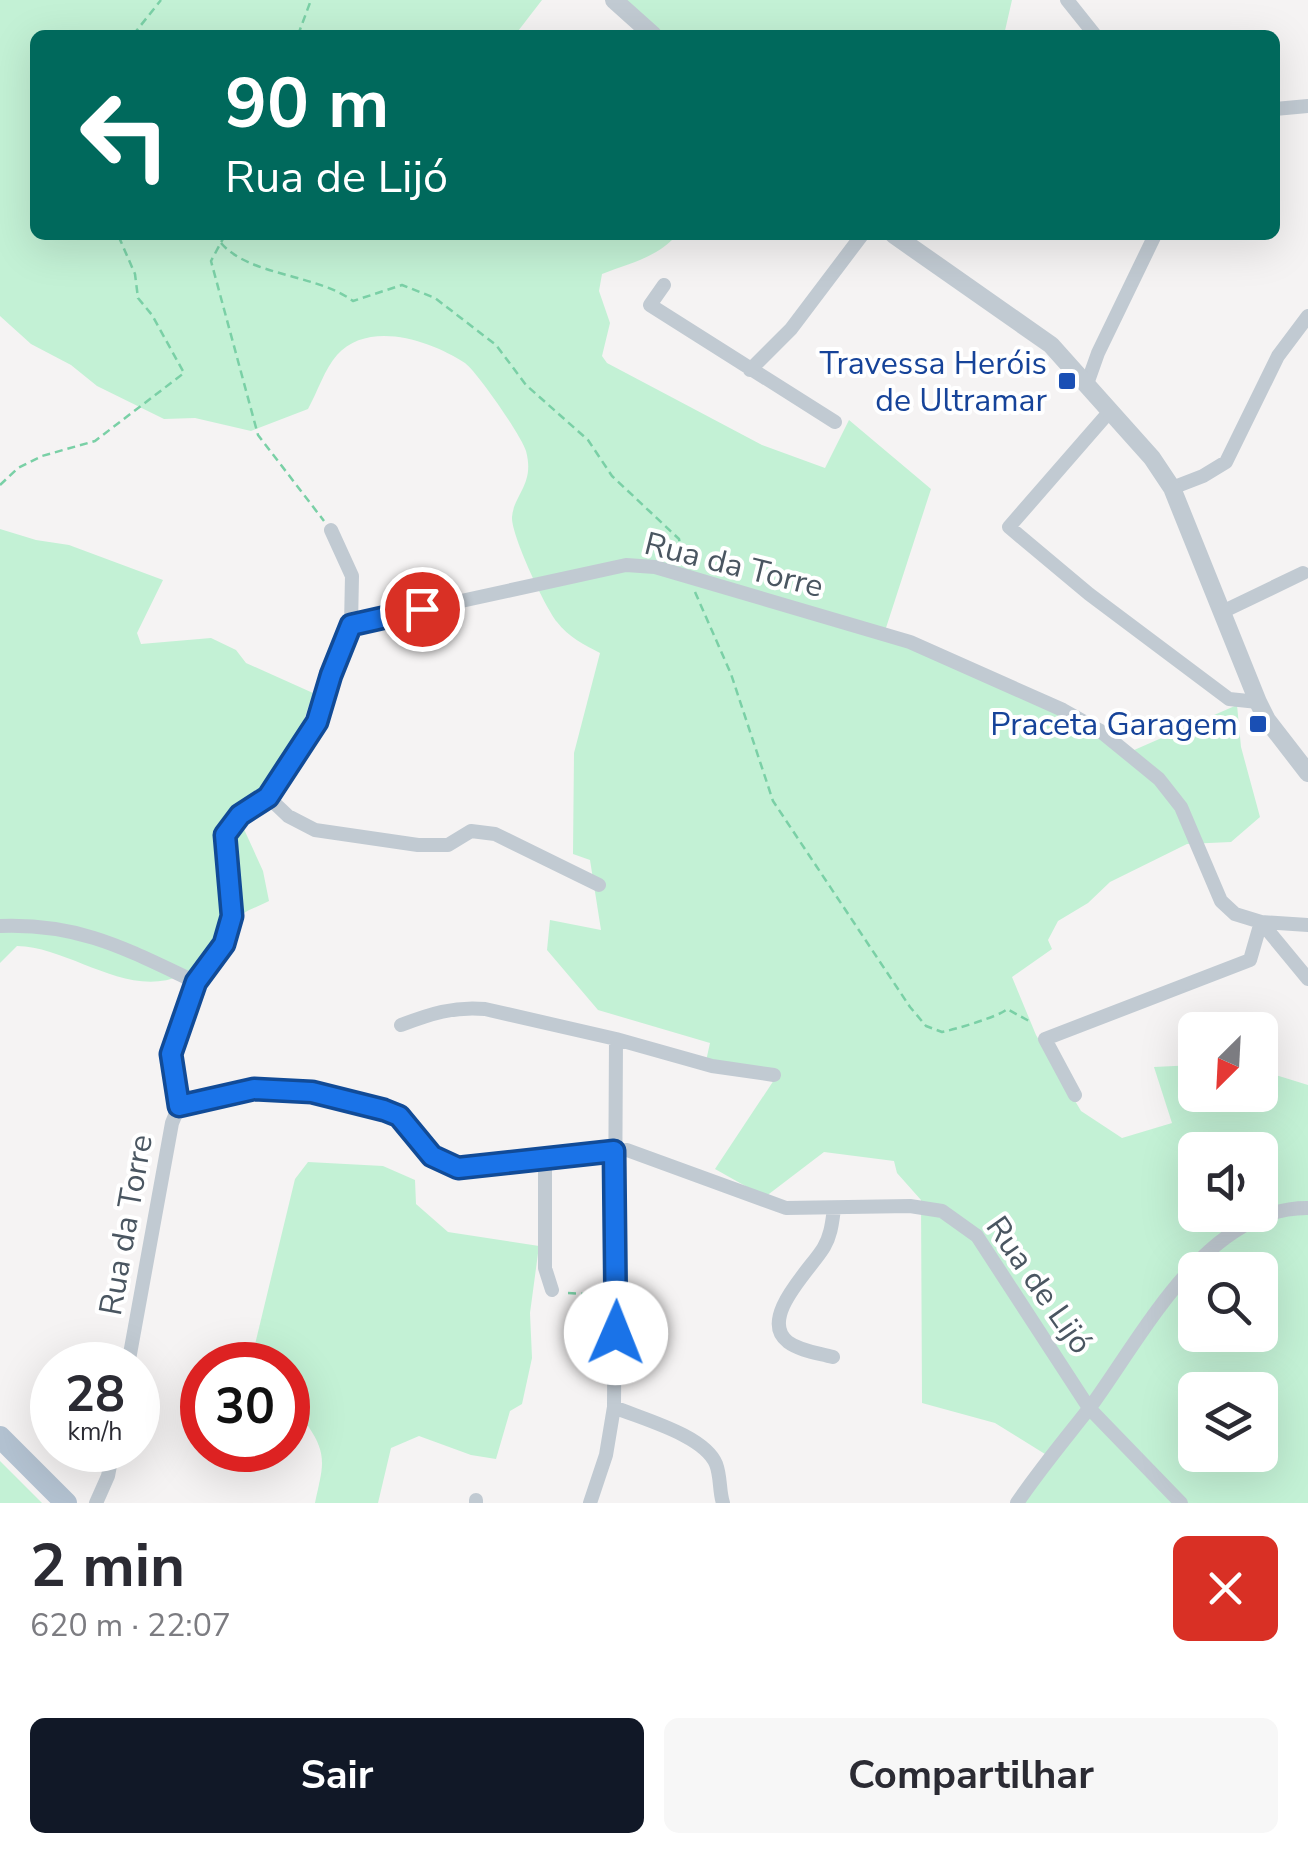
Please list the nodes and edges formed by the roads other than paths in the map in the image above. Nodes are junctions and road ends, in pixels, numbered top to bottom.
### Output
1 (614, 0) edge
2 (1066, 0) edge
3 (647, 30) edge
4 (1091, 30) edge
5 (1308, 106) edge
6 (1280, 109) edge
7 (858, 240) edge
8 (901, 240) edge
9 (1153, 240) edge
10 (664, 285) dead end
11 (1308, 316) edge
12 (750, 370) junction
13 (1087, 384) junction
14 (1110, 411) junction
15 (835, 422) dead end
16 (1172, 488) junction
17 (331, 530) road end
18 (1304, 573) dead end
19 (1222, 612) junction
20 (351, 625) junction
21 (1258, 702) junction
22 (1308, 772) edge
23 (268, 797) junction
24 (599, 885) dead end
25 (1261, 922) junction
26 (1308, 925) edge
27 (0, 926) edge
28 (1308, 978) edge
29 (196, 982) junction
30 (401, 1025) dead end
31 (616, 1038) junction
32 (774, 1075) dead end
33 (1075, 1095) dead end
34 (179, 1106) junction
35 (614, 1151) junction
36 (544, 1159) junction
37 (1308, 1208) edge
38 (834, 1209) junction
39 (552, 1290) road end
40 (132, 1342) edge
41 (833, 1356) dead end
42 (614, 1407) junction
43 (1089, 1408) junction
44 (0, 1437) edge
45 (109, 1472) edge
46 (722, 1502) edge
47 (66, 1503) edge
48 (96, 1503) edge
49 (590, 1503) edge
50 (1017, 1503) edge
51 (1181, 1503) edge

1 - 3 street
2 - 4 street
5 - 6 street
7 - 12 street
8 - 13 street
9 - 13 street
10 - 12 street
11 - 16 street
12 - 15 street
13 - 14 street
14 - 16 street
14 - 21 street
16 - 19 street
17 - 20 street
18 - 19 street
19 - 21 street
20 - 23 street, Rua da Torre
20 - 25 street, Rua da Torre
21 - 22 street
23 - 24 street
23 - 29 street, Rua da Torre
25 - 26 street, Rua da Torre
25 - 28 street
25 - 33 street
27 - 29 street
29 - 34 street, Rua da Torre
30 - 31 street
31 - 32 street
31 - 35 street
34 - 36 street, Rua de Lijó
34 - 40 street, Rua da Torre
35 - 36 street, Rua de Lijó
35 - 38 street, Rua de Lijó
35 - 42 street
36 - 39 street
37 - 43 street
38 - 41 street
38 - 43 street, Rua de Lijó
42 - 46 street
42 - 49 street
43 - 50 street
43 - 51 street, Rua de Lijó
44 - 47 main road
45 - 48 street

